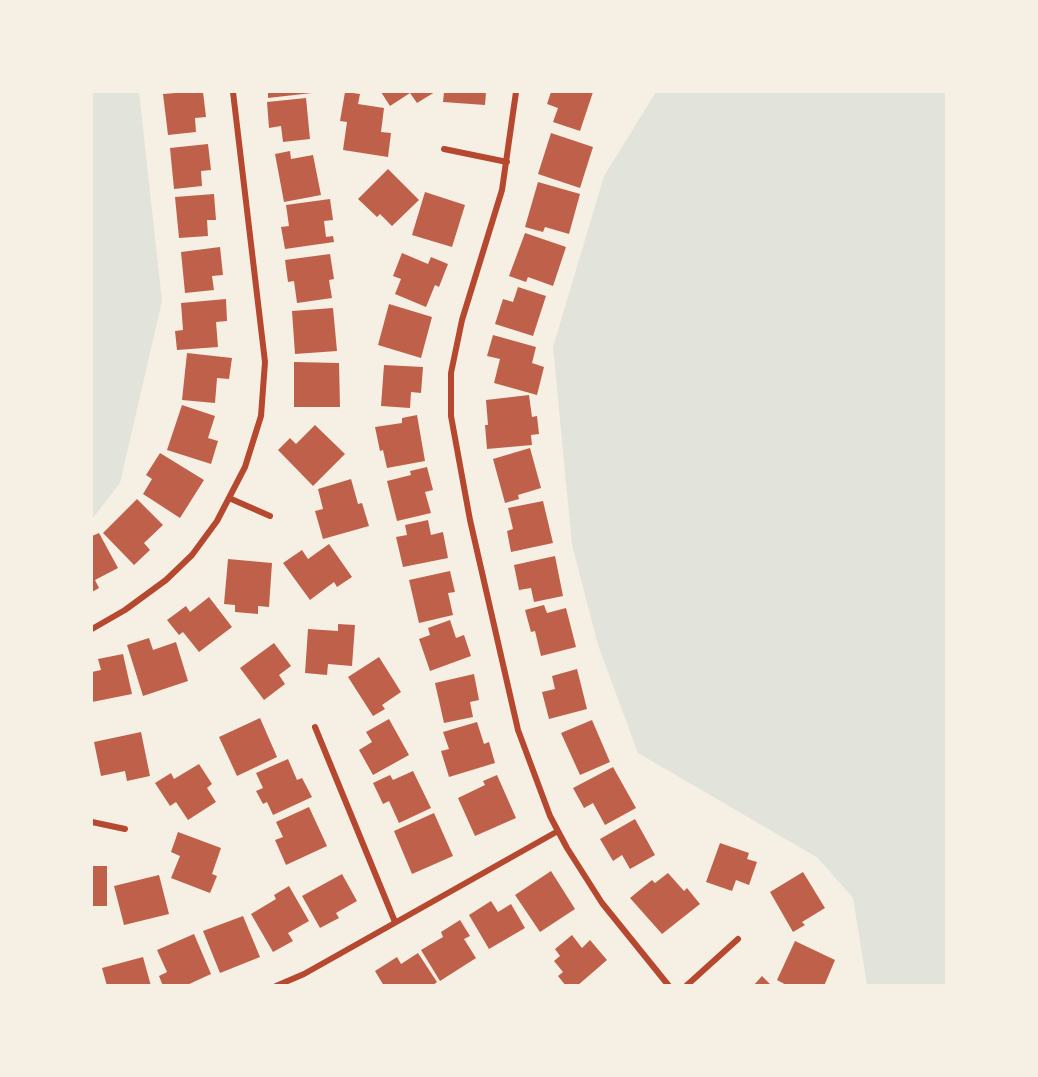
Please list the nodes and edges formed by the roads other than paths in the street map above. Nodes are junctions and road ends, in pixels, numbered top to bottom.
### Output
1 (233, 92) edge
2 (516, 92) edge
3 (444, 149) dead end
4 (507, 162) junction
5 (229, 498) junction
6 (270, 516) dead end
7 (92, 629) edge
8 (315, 727) dead end
9 (92, 822) edge
10 (125, 829) dead end
11 (558, 831) junction
12 (395, 922) junction
13 (738, 939) dead end
14 (276, 986) edge
15 (669, 986) edge
16 (686, 986) edge

1 - 5 street
2 - 4 street
3 - 4 street
4 - 11 street
5 - 6 street
5 - 7 street
8 - 12 street
9 - 10 street
11 - 12 street
11 - 15 street
12 - 14 street
13 - 16 street

